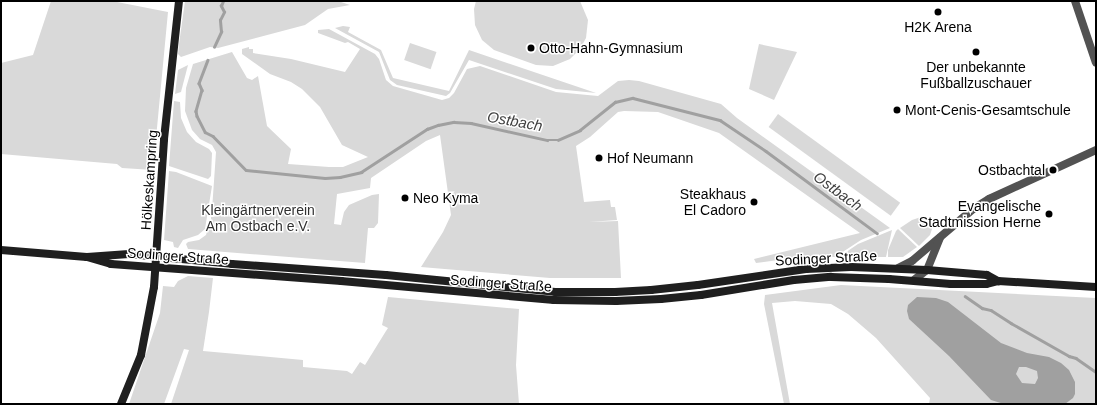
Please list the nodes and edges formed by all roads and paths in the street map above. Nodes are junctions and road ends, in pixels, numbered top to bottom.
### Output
1 (179, 1) edge
2 (1075, 1) edge
3 (1096, 62) edge
4 (1096, 150) edge
5 (940, 238) junction
6 (1, 250) edge
7 (87, 257) junction
8 (157, 257) junction
9 (156, 268) junction
10 (898, 268) junction
11 (927, 270) junction
12 (914, 280) junction
13 (998, 281) junction
14 (1096, 287) edge
15 (121, 404) edge

1 - 8 main road, Hölkeskampring
2 - 3 street
4 - 5 street
5 - 10 street
5 - 11 street
6 - 7 main road, Sodinger Straße
7 - 8 main road, Sodinger Straße
7 - 9 main road, Sodinger Straße
8 - 9 main road, Hölkeskampring
8 - 10 main road, Sodinger Straße
9 - 12 main road, Sodinger Straße
9 - 15 main road, Hölkeskampring
10 - 11 main road, Sodinger Straße
11 - 12 street
11 - 13 main road, Sodinger Straße
12 - 13 main road, Sodinger Straße
13 - 14 main road, Sodinger Straße

